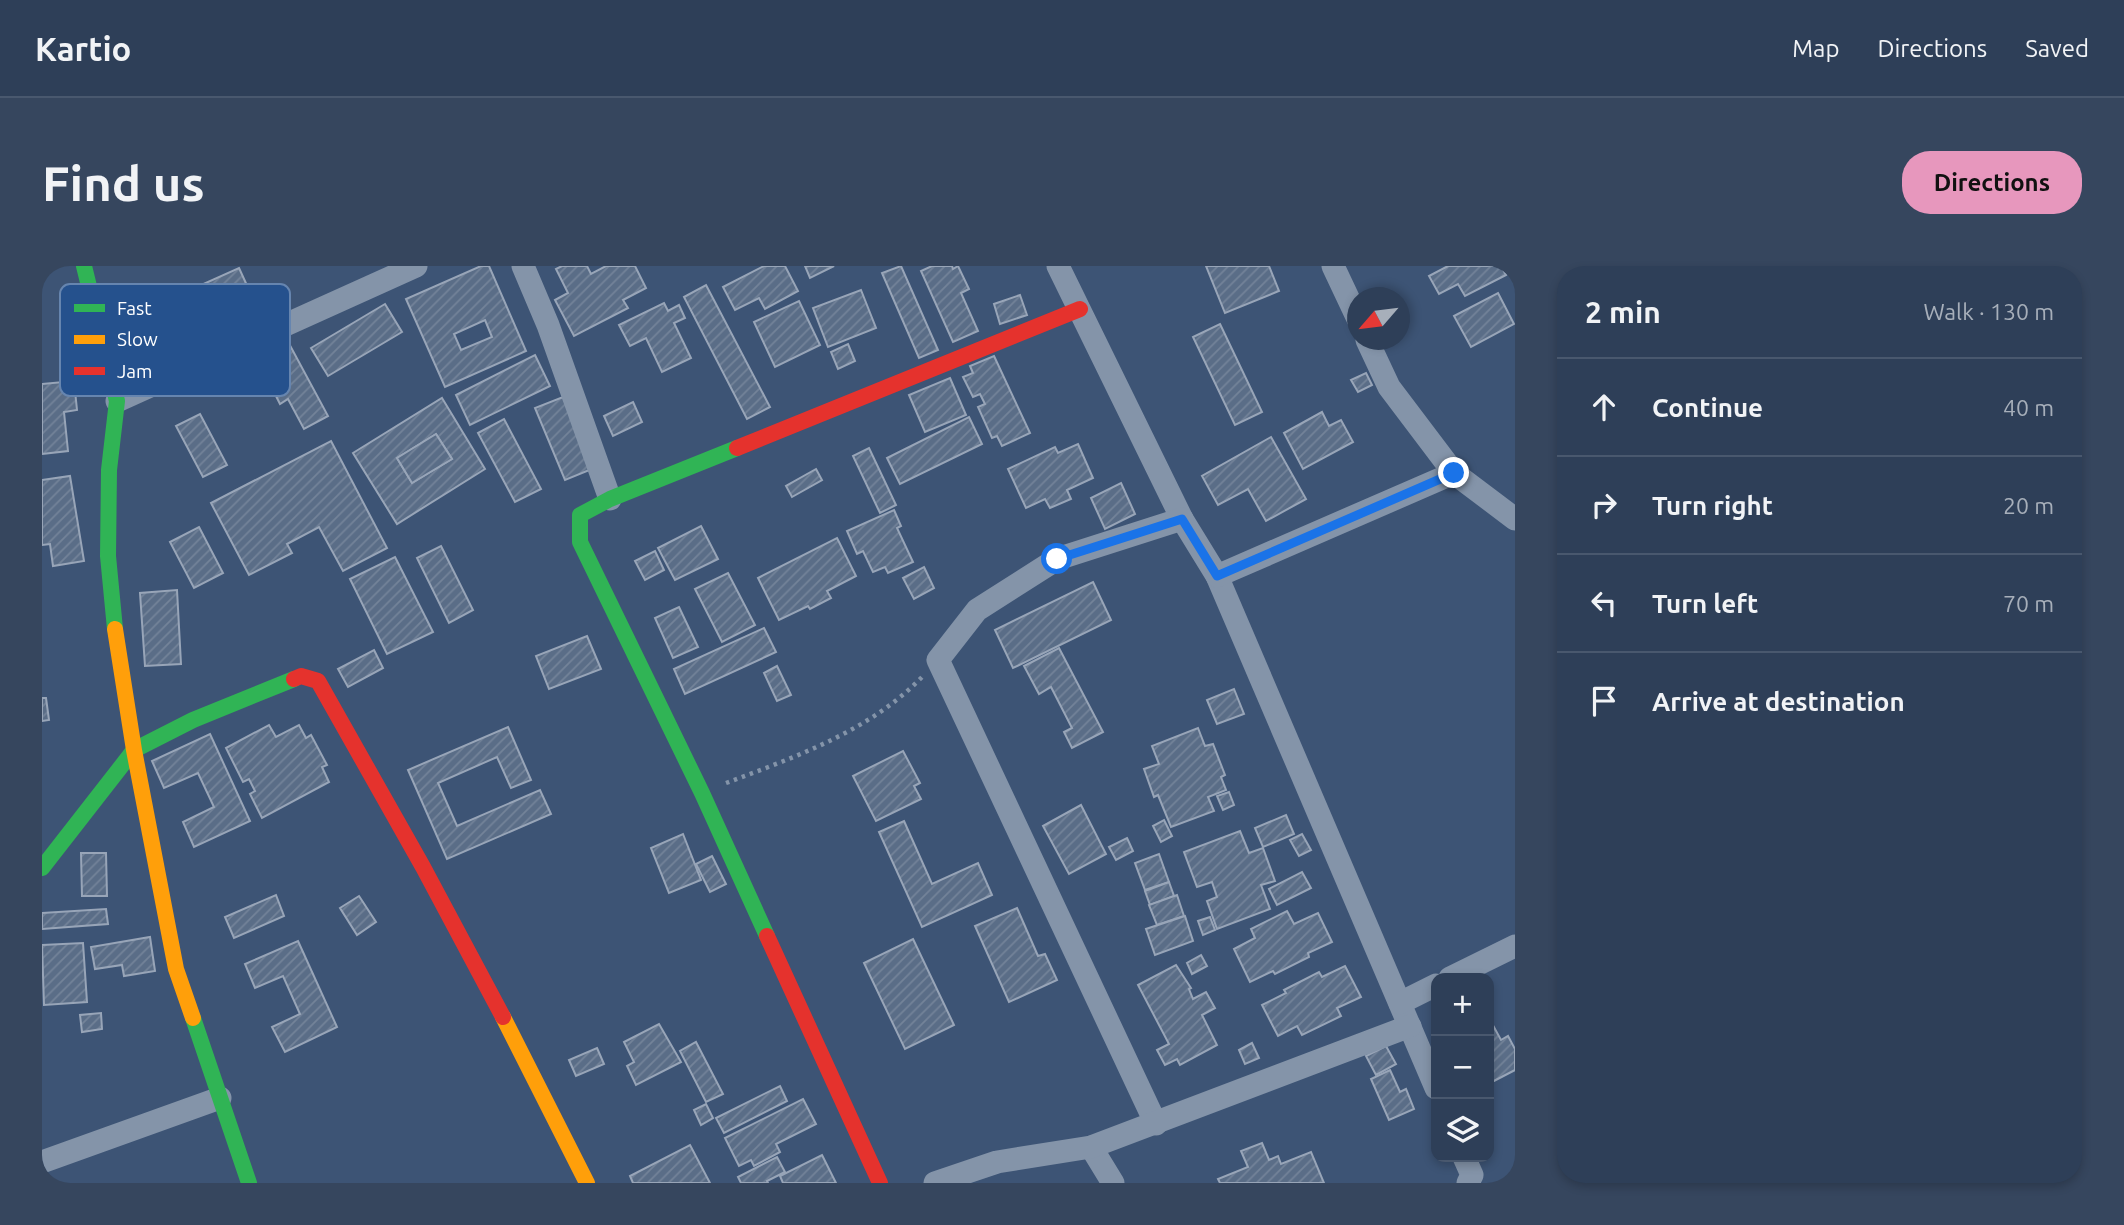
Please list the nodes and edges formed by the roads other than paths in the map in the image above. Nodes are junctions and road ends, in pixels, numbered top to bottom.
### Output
1 (84, 266) edge
2 (416, 266) edge
3 (523, 266) edge
4 (1058, 266) edge
5 (1333, 266) edge
6 (88, 284) edge
7 (1347, 297) edge
8 (1080, 309) junction
9 (290, 323) edge
10 (1372, 350) edge
11 (116, 396) edge
12 (128, 396) edge
13 (117, 401) junction
14 (1454, 473) junction
15 (610, 499) junction
16 (1182, 519) junction
17 (1515, 519) edge
18 (1217, 576) junction
19 (134, 750) junction
20 (42, 868) edge
21 (1515, 946) edge
22 (1460, 973) edge
23 (1431, 988) edge
24 (1400, 1003) junction
25 (1410, 1026) junction
26 (1431, 1076) edge
27 (220, 1098) junction
28 (1156, 1124) junction
29 (1091, 1147) junction
30 (42, 1162) edge
31 (1467, 1162) edge
32 (249, 1183) edge
33 (587, 1183) edge
34 (880, 1183) edge
35 (935, 1183) edge
36 (1113, 1183) edge
37 (1468, 1183) edge

1 - 6 street
2 - 9 street
3 - 15 street
4 - 8 street
5 - 7 street
8 - 15 street
8 - 16 street
10 - 14 street
11 - 13 street
12 - 13 street
13 - 19 street
14 - 17 street
14 - 18 street
15 - 34 street
16 - 18 street
16 - 28 street
18 - 24 street
19 - 20 street
19 - 27 street
19 - 33 street
21 - 22 street
23 - 24 street
24 - 25 street
25 - 26 street
25 - 28 street
27 - 30 street
27 - 32 street
28 - 29 street
29 - 35 street
29 - 36 street
31 - 37 street

